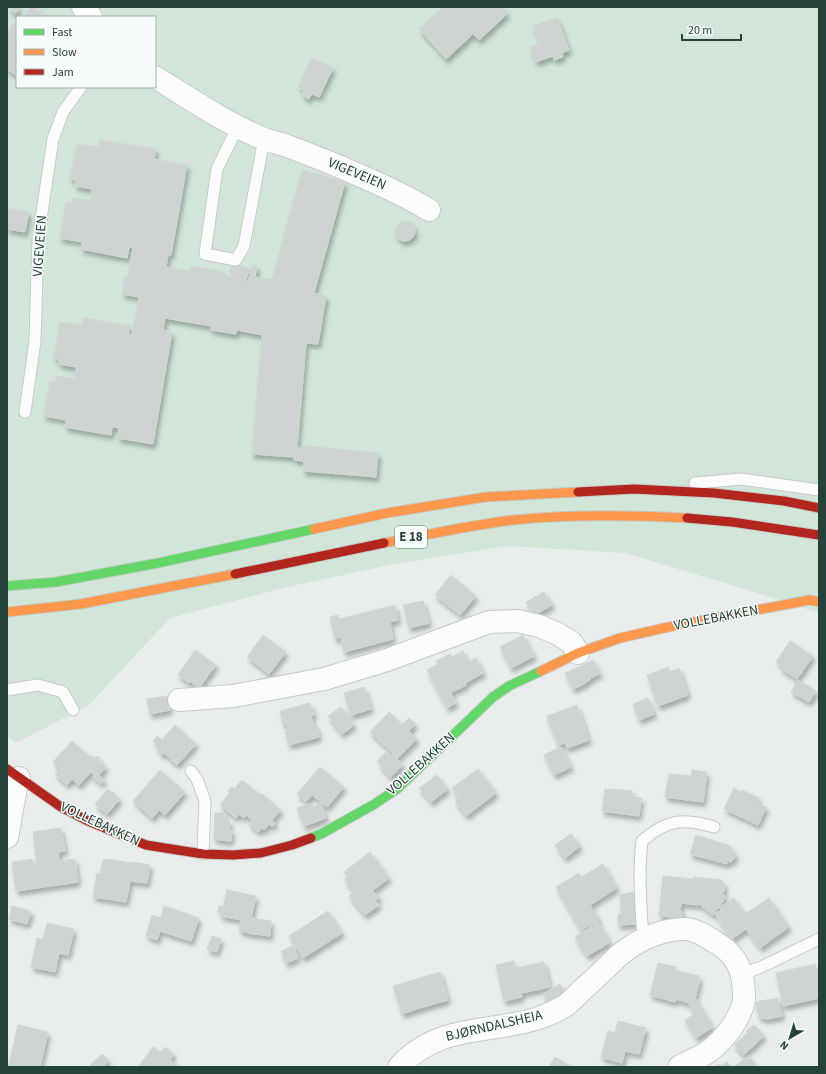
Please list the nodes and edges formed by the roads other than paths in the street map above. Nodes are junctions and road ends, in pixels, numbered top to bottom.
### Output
1 (83, 7) edge
2 (90, 16) edge
3 (156, 78) edge
4 (80, 88) edge
5 (238, 126) junction
6 (264, 139) junction
7 (429, 210) dead end
8 (25, 412) dead end
9 (634, 489) junction
10 (819, 490) edge
11 (819, 508) edge
12 (819, 535) edge
13 (7, 586) edge
14 (814, 601) edge
15 (7, 612) edge
16 (578, 652) junction
17 (7, 690) edge
18 (179, 700) dead end
19 (73, 710) dead end
20 (191, 771) dead end
21 (13, 773) edge
22 (714, 827) dead end
23 (7, 837) edge
24 (204, 854) junction
25 (643, 939) junction
26 (819, 939) edge
27 (742, 974) junction
28 (399, 1067) edge
29 (679, 1067) edge

1 - 2 street
3 - 5 street, VIGEVEIEN
4 - 8 lane, VIGEVEIEN
5 - 6 street, VIGEVEIEN
5 - 6 lane
6 - 7 street, VIGEVEIEN
9 - 10 lane
9 - 11 main road, E 18
9 - 13 main road, E 18
12 - 15 main road, E 18
14 - 16 main road, VOLLEBAKKEN
16 - 18 street
16 - 24 main road, VOLLEBAKKEN
17 - 19 lane
20 - 24 lane
21 - 23 street
21 - 24 main road, VOLLEBAKKEN
22 - 25 lane
25 - 27 street, BJØRNDALSHEIA
25 - 28 street, BJØRNDALSHEIA
26 - 27 lane
27 - 29 street, BJØRNDALSHEIA

